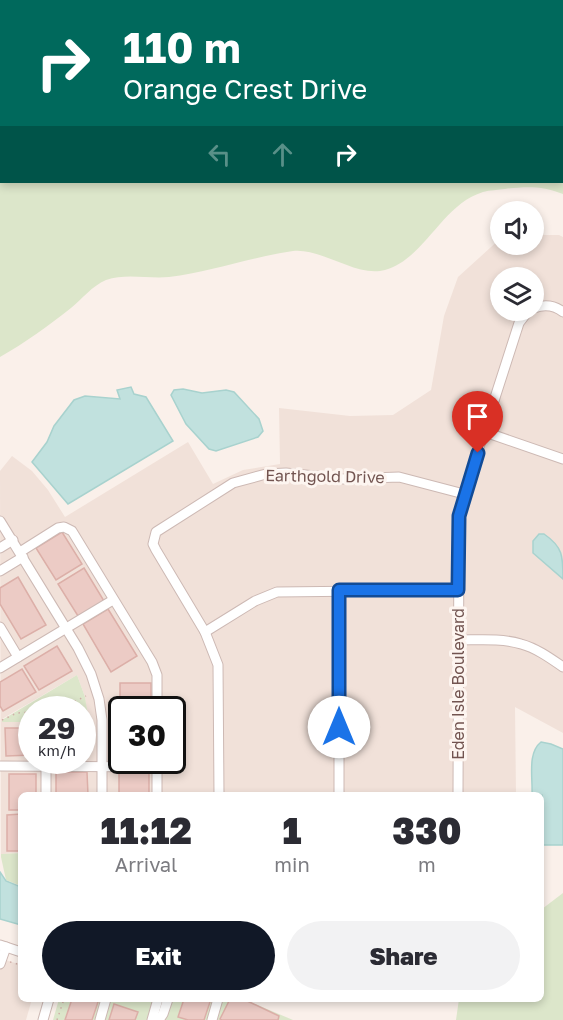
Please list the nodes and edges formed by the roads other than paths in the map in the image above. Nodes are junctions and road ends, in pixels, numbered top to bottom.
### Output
1 (544, 305) edge
2 (563, 312) edge
3 (521, 321) edge
4 (484, 432) junction
5 (563, 459) edge
6 (464, 494) junction
7 (0, 521) edge
8 (13, 540) junction
9 (0, 548) edge
10 (22, 555) junction
11 (0, 571) edge
12 (339, 590) junction
13 (458, 590) junction
14 (113, 600) junction
15 (0, 627) edge
16 (66, 628) junction
17 (205, 632) junction
18 (458, 640) junction
19 (18, 657) junction
20 (563, 667) edge
21 (0, 668) edge
22 (158, 696) edge
23 (0, 766) edge
24 (18, 766) edge
25 (96, 766) edge
26 (102, 766) junction
27 (108, 766) edge
28 (46, 774) edge
29 (157, 774) edge
30 (46, 792) edge
31 (102, 792) edge
32 (157, 792) edge
33 (219, 792) edge
34 (339, 792) edge
35 (458, 792) edge
36 (3, 946) edge
37 (18, 951) edge
38 (1, 962) edge
39 (48, 1002) edge
40 (105, 1002) edge
41 (157, 1002) edge
42 (167, 1002) edge
43 (217, 1002) edge
44 (43, 1020) edge
45 (100, 1020) edge
46 (152, 1020) edge
47 (159, 1020) edge
48 (212, 1020) edge

1 - 2 street
3 - 4 street, Eden Isle Boulevard
4 - 5 street
4 - 6 street, Eden Isle Boulevard
6 - 13 street, Eden Isle Boulevard
6 - 17 street, Earthgold Drive
7 - 8 street
8 - 9 street
8 - 10 street
10 - 11 street
10 - 14 street
10 - 16 street
12 - 13 street
12 - 17 street
12 - 34 street
13 - 18 street, Eden Isle Boulevard
14 - 16 street
14 - 22 street
15 - 19 street
16 - 19 street
16 - 26 street
17 - 33 street, Earthgold Drive
18 - 20 street
18 - 35 street, Eden Isle Boulevard
19 - 21 street
23 - 24 street
25 - 26 street
26 - 27 street
26 - 31 street
28 - 30 street
29 - 32 street
36 - 37 street
36 - 38 street
39 - 44 street
40 - 45 street
41 - 46 street
42 - 47 street
43 - 48 street

